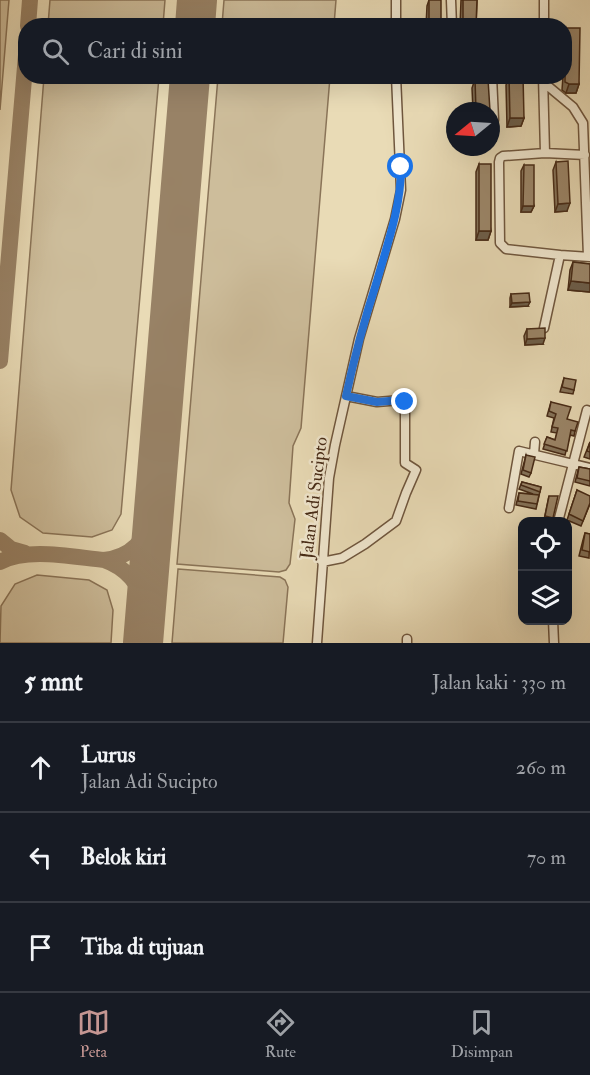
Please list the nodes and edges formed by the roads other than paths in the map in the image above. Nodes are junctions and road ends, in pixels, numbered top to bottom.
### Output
1 (396, 0) edge
2 (451, 0) edge
3 (544, 0) edge
4 (396, 18) edge
5 (452, 18) edge
6 (544, 18) edge
7 (396, 84) edge
8 (492, 84) edge
9 (543, 84) edge
10 (548, 84) edge
11 (493, 102) edge
12 (545, 153) junction
13 (585, 155) junction
14 (560, 255) junction
15 (589, 256) edge
16 (544, 328) edge
17 (346, 396) junction
18 (587, 410) dead end
19 (535, 442) dead end
20 (534, 454) junction
21 (572, 464) junction
22 (590, 468) edge
23 (509, 508) dead end
24 (559, 517) edge
25 (322, 562) junction
26 (553, 625) edge
27 (317, 643) edge
28 (554, 643) edge

1 - 4 street
2 - 5 street
3 - 6 street
7 - 17 street, Jalan Adi Sucipto
8 - 11 street
9 - 12 street
10 - 13 street
12 - 13 street
12 - 14 street
13 - 15 street
14 - 15 street
14 - 16 street
17 - 25 street, Jalan Adi Sucipto
17 - 25 street
18 - 21 street
19 - 20 street
20 - 21 street
20 - 23 street
21 - 22 street
21 - 24 street
25 - 27 street, Jalan Adi Sucipto
26 - 28 street

